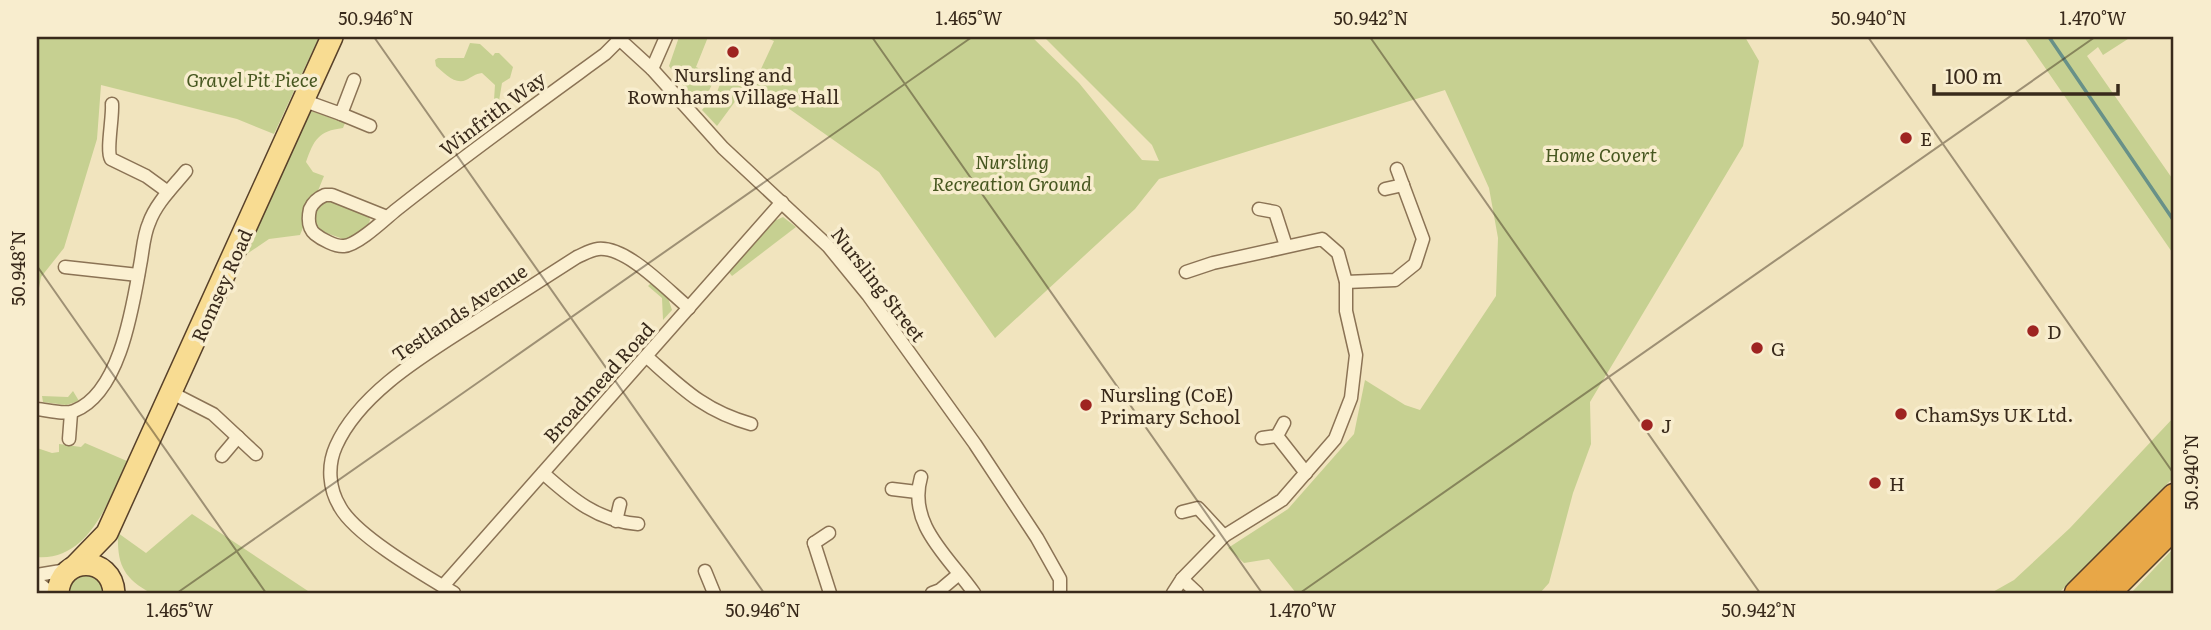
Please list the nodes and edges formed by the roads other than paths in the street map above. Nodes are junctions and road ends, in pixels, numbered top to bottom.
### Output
1 (332, 37) edge
2 (666, 37) edge
3 (619, 38) edge
4 (652, 69) junction
5 (354, 80) dead end
6 (304, 101) junction
7 (112, 104) dead end
8 (341, 114) junction
9 (370, 126) dead end
10 (1397, 169) dead end
11 (186, 171) dead end
12 (1403, 185) junction
13 (1385, 189) dead end
14 (169, 192) junction
15 (782, 202) junction
16 (1259, 209) dead end
17 (387, 217) junction
18 (1286, 246) junction
19 (1209, 249) dead end
20 (1213, 263) junction
21 (65, 267) dead end
22 (1186, 272) dead end
23 (138, 275) junction
24 (1346, 282) junction
25 (689, 308) junction
26 (647, 357) junction
27 (172, 393) junction
28 (37, 410) edge
29 (71, 413) junction
30 (1284, 423) dead end
31 (751, 424) dead end
32 (1277, 436) junction
33 (238, 437) junction
34 (1262, 438) dead end
35 (69, 439) dead end
36 (256, 453) dead end
37 (222, 456) dead end
38 (543, 473) junction
39 (1306, 473) junction
40 (921, 477) dead end
41 (892, 489) dead end
42 (917, 492) junction
43 (2174, 496) edge
44 (620, 503) dead end
45 (1182, 512) dead end
46 (616, 521) junction
47 (638, 524) dead end
48 (2174, 527) edge
49 (107, 533) junction
50 (829, 533) dead end
51 (1224, 536) junction
52 (72, 568) junction
53 (705, 571) dead end
54 (959, 574) junction
55 (37, 575) edge
56 (1182, 579) junction
57 (37, 582) edge
58 (113, 586) edge
59 (448, 590) edge
60 (51, 593) edge
61 (58, 593) edge
62 (714, 593) edge
63 (830, 593) edge
64 (932, 593) edge
65 (974, 593) edge
66 (1060, 593) edge
67 (1173, 593) edge
68 (1196, 593) edge
69 (2077, 593) edge
70 (2108, 593) edge

1 - 6 main road, Romsey Road
2 - 4 street
3 - 4 street, Nursling Street
3 - 17 street, Winfrith Way
4 - 15 street, Nursling Street
5 - 8 street
6 - 8 street
6 - 27 main road, Romsey Road
7 - 14 street
8 - 9 street
10 - 12 street
11 - 14 street
12 - 13 street
12 - 24 street
14 - 23 street
15 - 25 street, Broadmead Road
15 - 66 street, Nursling Street
16 - 18 street
17 - 17 street, Winfrith Way
18 - 20 street
18 - 24 street
19 - 20 street
20 - 22 street
21 - 23 street
23 - 29 street
24 - 39 street
25 - 26 street, Broadmead Road
25 - 59 street, Testlands Avenue
26 - 31 street
26 - 38 street, Broadmead Road
27 - 33 street
27 - 49 main road, Romsey Road
28 - 29 street
29 - 35 street
30 - 32 street
32 - 34 street
32 - 39 street
33 - 36 street
33 - 37 street
38 - 46 street
38 - 59 street, Broadmead Road
39 - 51 street
40 - 42 street
41 - 42 street
42 - 54 street
43 - 69 highway
44 - 46 street
45 - 51 street
46 - 47 street
48 - 70 highway
49 - 52 main road, Romsey Road
49 - 58 main road, Romsey Road
50 - 63 street
51 - 56 street
52 - 55 street
52 - 58 main road
52 - 61 main road, Romsey Road
53 - 62 street
54 - 64 street
54 - 65 street
56 - 67 street
56 - 68 street
57 - 60 street

